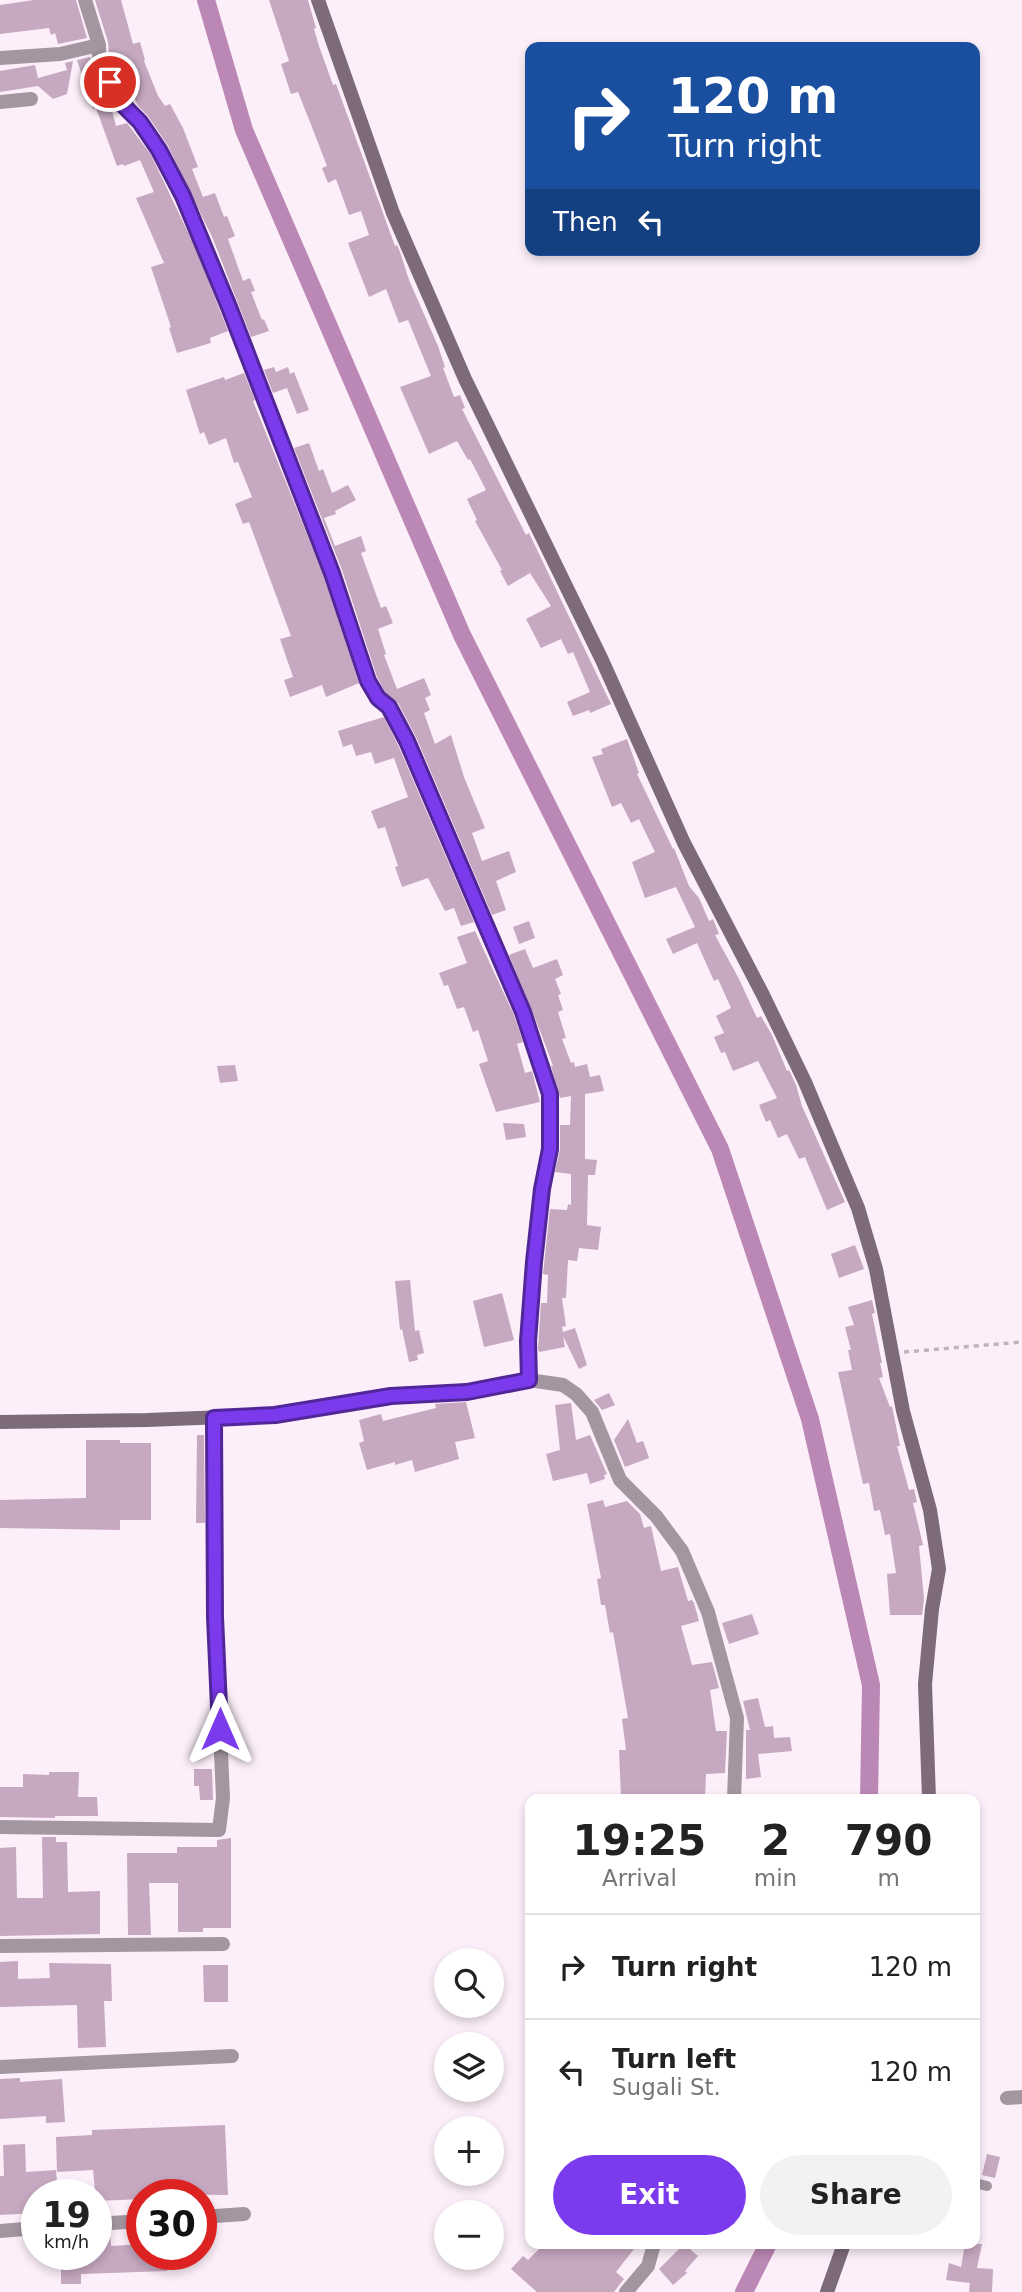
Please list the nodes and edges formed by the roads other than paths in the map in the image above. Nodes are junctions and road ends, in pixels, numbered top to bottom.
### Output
1 (85, 0) edge
2 (318, 0) edge
3 (99, 45) junction
4 (0, 58) edge
5 (31, 99) dead end
6 (0, 103) edge
7 (529, 1380) junction
8 (214, 1418) junction
9 (0, 1422) edge
10 (734, 1794) edge
11 (929, 1794) edge
12 (0, 1827) edge
13 (223, 1944) dead end
14 (0, 1947) edge
15 (232, 2056) dead end
16 (0, 2067) edge
17 (980, 2184) edge
18 (987, 2186) dead end
19 (244, 2214) dead end
20 (217, 2216) edge
21 (21, 2229) edge
22 (0, 2231) edge
23 (653, 2249) edge
24 (842, 2249) edge
25 (626, 2292) edge
26 (827, 2292) edge

1 - 3 street
2 - 11 street
3 - 4 street
3 - 7 street
5 - 6 street
7 - 8 street
7 - 10 street
8 - 9 street
8 - 12 street
13 - 14 street
15 - 16 street
17 - 18 lane
19 - 20 street
21 - 22 street
23 - 25 street
24 - 26 street

